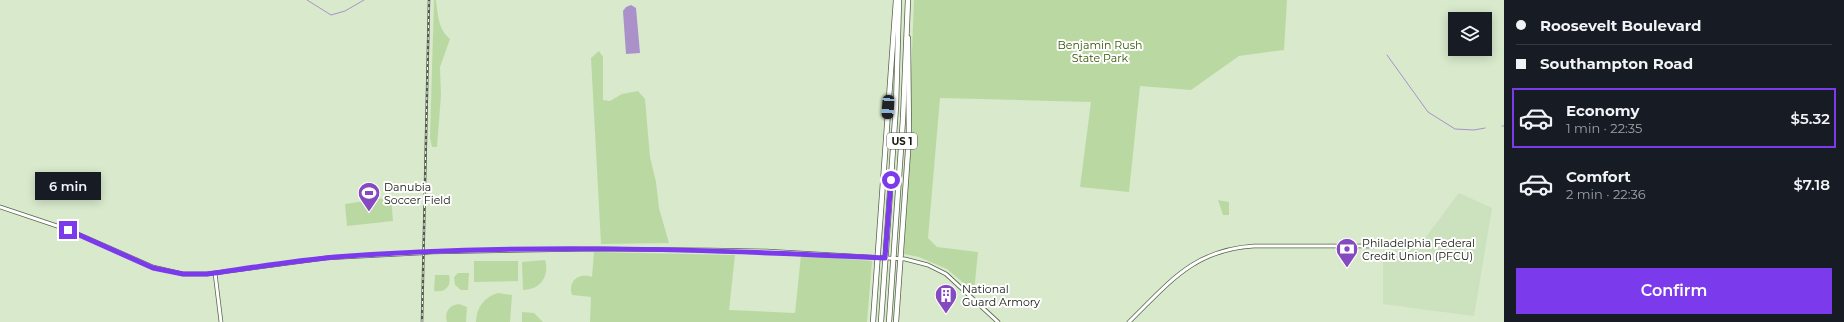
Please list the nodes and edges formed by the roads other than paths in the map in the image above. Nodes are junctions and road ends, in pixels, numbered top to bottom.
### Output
1 (897, 0) edge
2 (908, 0) edge
3 (907, 24) junction
4 (0, 207) edge
5 (1379, 246) dead end
6 (877, 258) junction
7 (885, 258) junction
8 (893, 258) junction
9 (900, 259) junction
10 (215, 273) junction
11 (221, 322) edge
12 (873, 322) edge
13 (881, 322) edge
14 (889, 322) edge
15 (896, 322) edge
16 (998, 322) edge
17 (1129, 322) edge

1 - 6 highway, US 1
1 - 7 highway, US 1
2 - 3 highway, US 1
3 - 8 highway, US 1
3 - 9 highway, US 1
4 - 10 street
5 - 17 street
6 - 7 street
6 - 10 street, bridge
6 - 12 highway, US 1
7 - 8 street
7 - 13 highway, US 1
8 - 9 street
8 - 14 highway, US 1
9 - 15 highway, US 1
9 - 16 street
10 - 11 street

